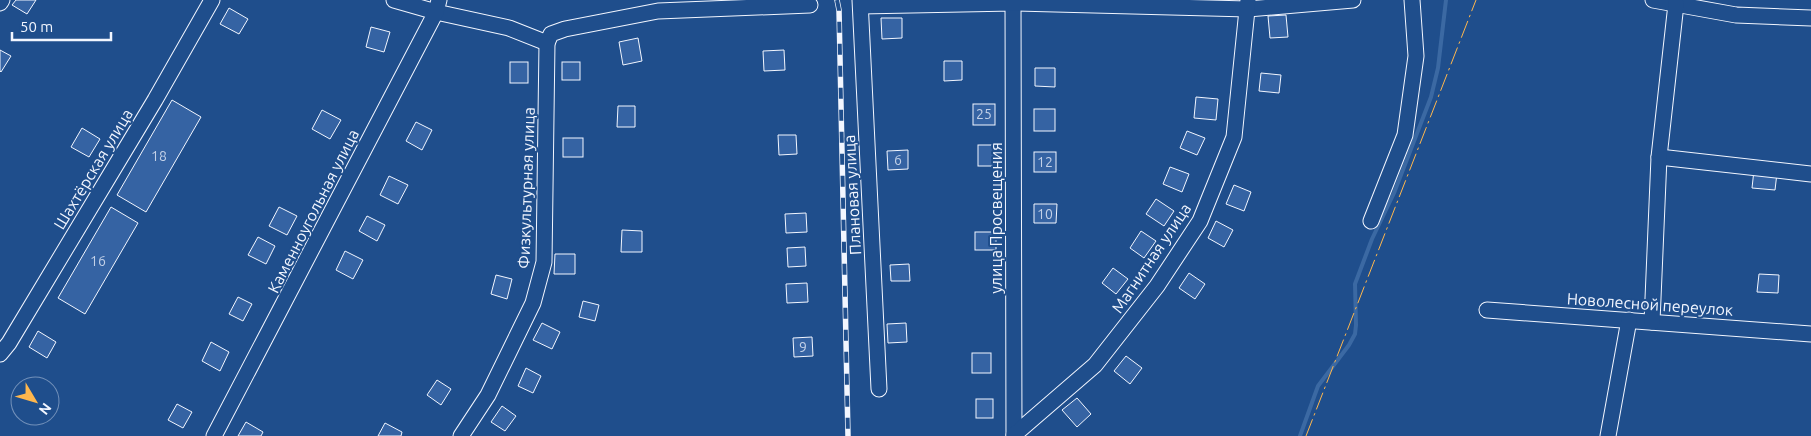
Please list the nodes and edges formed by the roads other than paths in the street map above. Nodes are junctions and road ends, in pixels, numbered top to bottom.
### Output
1 (212, 0) edge
2 (394, 0) edge
3 (1353, 0) edge
4 (1412, 0) edge
5 (1654, 0) edge
6 (1013, 1) edge
7 (861, 3) edge
8 (1248, 4) edge
9 (1676, 4) junction
10 (810, 5) dead end
11 (1707, 5) edge
12 (438, 6) edge
13 (1811, 18) edge
14 (547, 43) junction
15 (1659, 157) junction
16 (1811, 174) edge
17 (1371, 221) dead end
18 (1486, 310) dead end
19 (1629, 320) junction
20 (1652, 322) junction
21 (1811, 334) edge
22 (0, 354) edge
23 (879, 389) dead end
24 (1014, 435) edge
25 (214, 436) edge
26 (461, 436) edge
27 (1608, 436) edge

1 - 22 street, Шахтёрская улица
2 - 12 street
3 - 8 street
4 - 17 street
5 - 9 street
6 - 7 street
6 - 8 street
6 - 24 street, улица Просвещения
7 - 23 street, Плановая улица
8 - 24 street, Магнитная улица
9 - 11 street
9 - 15 street
10 - 14 street
11 - 13 street
12 - 14 street
12 - 25 street, Каменноугольная улица
14 - 26 street, Физкультурная улица
15 - 16 street
15 - 20 street
18 - 19 street, Новолесной переулок
19 - 20 street, Новолесной переулок
19 - 27 street
20 - 21 street, Новолесной переулок

